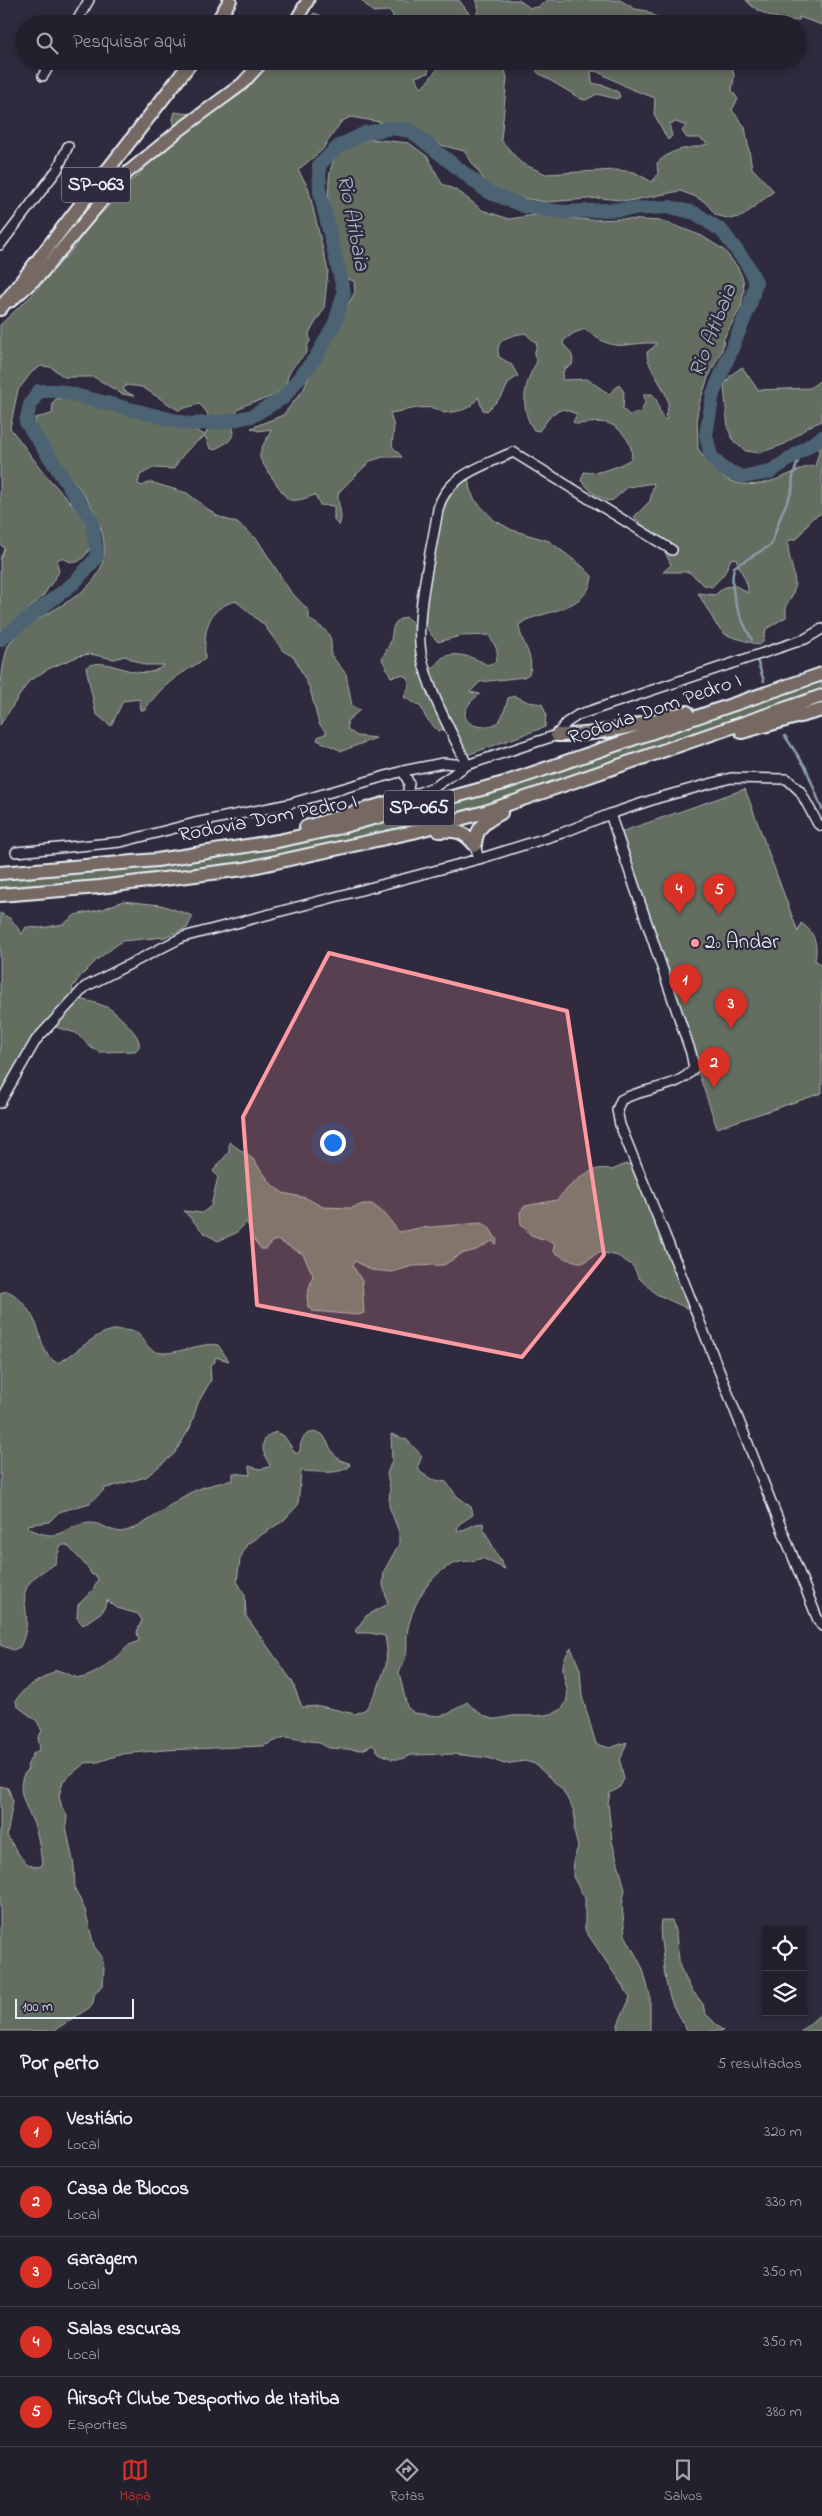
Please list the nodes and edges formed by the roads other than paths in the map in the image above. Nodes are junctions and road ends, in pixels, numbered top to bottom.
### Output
1 (90, 0) edge
2 (230, 0) edge
3 (308, 0) edge
4 (81, 15) edge
5 (221, 15) edge
6 (299, 15) edge
7 (47, 70) edge
8 (185, 70) edge
9 (255, 70) edge
10 (43, 76) dead end
11 (68, 146) dead end
12 (0, 245) edge
13 (35, 273) junction
14 (0, 310) edge
15 (672, 550) dead end
16 (822, 629) edge
17 (822, 674) edge
18 (776, 690) junction
19 (822, 696) edge
20 (822, 710) edge
21 (557, 735) junction
22 (643, 759) junction
23 (467, 764) junction
24 (403, 771) junction
25 (541, 793) junction
26 (407, 797) junction
27 (610, 814) junction
28 (822, 826) edge
29 (413, 832) junction
30 (475, 845) junction
31 (16, 852) dead end
32 (208, 853) junction
33 (479, 859) junction
34 (0, 873) edge
35 (0, 895) edge
36 (0, 1103) edge
37 (822, 1626) edge

1 - 4 street
2 - 5 highway
3 - 6 main road
7 - 10 street
8 - 13 highway, SP-063
9 - 13 main road
11 - 12 street
13 - 14 highway, SP-063
15 - 23 street
16 - 21 street
17 - 18 highway, Rodovia Dom Pedro I / SP-065
18 - 21 highway
18 - 32 highway, Rodovia Dom Pedro I / SP-065
19 - 22 highway, Rodovia Dom Pedro I / SP-065
20 - 22 highway
21 - 23 street
22 - 25 highway, Rodovia Dom Pedro I / SP-065
23 - 24 street
23 - 26 street
24 - 26 street
24 - 31 street
25 - 29 highway, Rodovia Dom Pedro I / SP-065
25 - 30 highway
26 - 32 highway
27 - 28 street
27 - 33 street
27 - 37 street
29 - 30 highway
29 - 35 highway, Rodovia Dom Pedro I / SP-065
30 - 33 street
32 - 34 highway, Rodovia Dom Pedro I / SP-065
33 - 36 street

